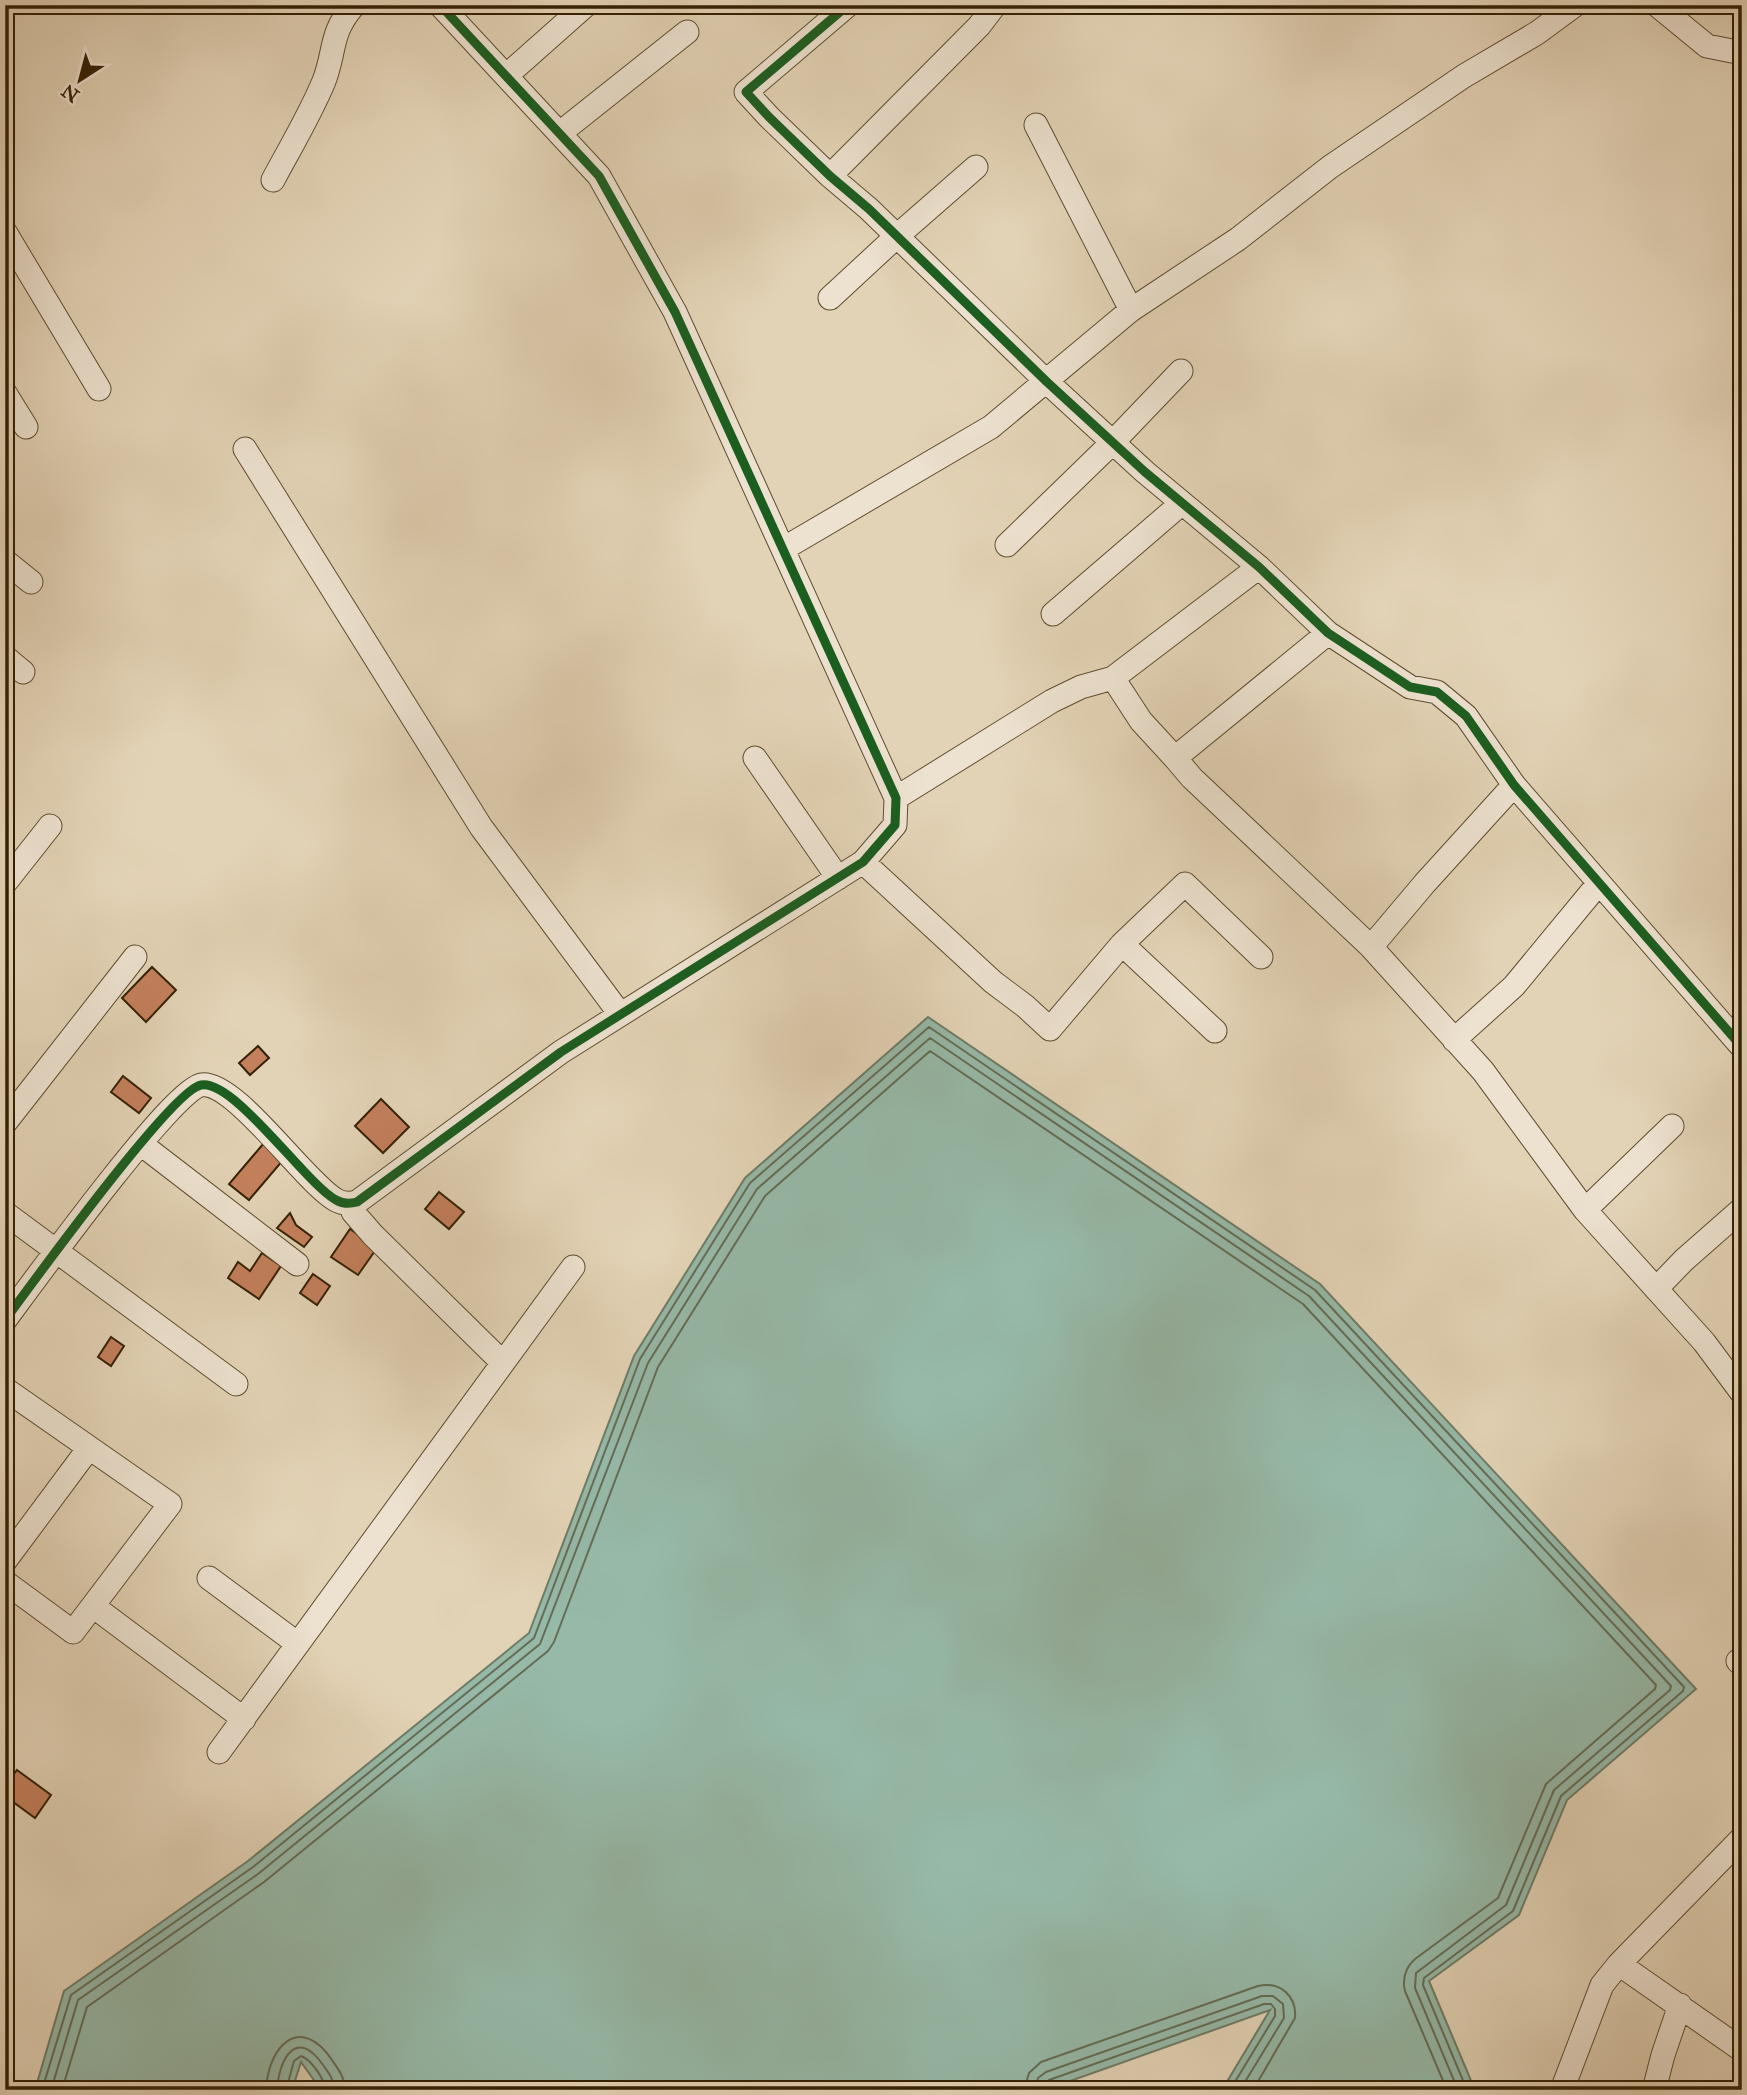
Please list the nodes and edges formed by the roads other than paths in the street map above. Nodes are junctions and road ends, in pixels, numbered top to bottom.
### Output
1 (354, 5) edge
2 (440, 5) edge
3 (586, 5) edge
4 (848, 5) edge
5 (995, 5) edge
6 (1575, 5) edge
7 (1657, 5) edge
8 (687, 32) dead end
9 (1742, 53) edge
10 (506, 76) junction
11 (1036, 125) dead end
12 (560, 133) junction
13 (976, 167) dead end
14 (830, 176) junction
15 (273, 180) dead end
16 (5, 232) edge
17 (897, 236) junction
18 (830, 298) dead end
19 (1131, 310) junction
20 (1181, 372) dead end
21 (1047, 382) junction
22 (99, 389) dead end
23 (5, 393) edge
24 (26, 427) dead end
25 (1113, 443) junction
26 (246, 449) dead end
27 (1182, 503) junction
28 (1007, 545) dead end
29 (783, 549) junction
30 (5, 561) edge
31 (1259, 567) junction
32 (31, 582) dead end
33 (1053, 614) dead end
34 (1328, 633) junction
35 (5, 657) edge
36 (23, 672) dead end
37 (1112, 678) junction
38 (755, 758) dead end
39 (1175, 758) junction
40 (1514, 785) junction
41 (896, 797) junction
42 (50, 826) dead end
43 (863, 862) junction
44 (838, 878) junction
45 (5, 883) edge
46 (1598, 883) junction
47 (1122, 944) junction
48 (1371, 947) junction
49 (135, 957) dead end
50 (1261, 957) dead end
51 (620, 1014) junction
52 (1215, 1031) dead end
53 (1454, 1040) junction
54 (1742, 1047) edge
55 (5, 1123) edge
56 (1671, 1126) dead end
57 (141, 1144) junction
58 (351, 1203) junction
59 (1742, 1209) edge
60 (1585, 1210) junction
61 (5, 1213) edge
62 (55, 1251) junction
63 (297, 1264) dead end
64 (573, 1267) dead end
65 (1656, 1289) junction
66 (5, 1320) edge
67 (503, 1363) junction
68 (236, 1384) dead end
69 (5, 1389) edge
70 (1742, 1393) edge
71 (89, 1448) junction
72 (5, 1561) edge
73 (209, 1578) dead end
74 (5, 1582) edge
75 (93, 1606) junction
76 (298, 1644) junction
77 (244, 1719) junction
78 (219, 1752) dead end
79 (1737, 1850) edge
80 (1619, 1964) junction
81 (1680, 2005) junction
82 (1742, 2050) edge
83 (1562, 2090) edge
84 (1654, 2090) edge

1 - 15 street
2 - 10 street
3 - 10 street
4 - 14 street
5 - 14 street
6 - 19 street
7 - 9 street
8 - 12 street
10 - 12 street
11 - 19 street
12 - 29 street
13 - 17 street
14 - 17 street
16 - 22 street
17 - 18 street
17 - 21 street
19 - 21 street
20 - 25 street
21 - 25 street
21 - 29 street
23 - 24 street
25 - 27 street
25 - 28 street
26 - 51 street
27 - 31 street
27 - 33 street
29 - 41 street
30 - 32 street
31 - 34 street
31 - 37 street
34 - 39 street
34 - 40 street
35 - 36 street
37 - 39 street
37 - 41 street
38 - 44 street
39 - 48 street
40 - 46 street
40 - 48 street
41 - 43 street
42 - 45 street
43 - 44 street
43 - 47 street
44 - 51 street
46 - 53 street
46 - 54 street
47 - 50 street
47 - 52 street
48 - 53 street
49 - 55 street
51 - 58 street
53 - 60 street
56 - 60 street
57 - 58 street
57 - 62 street
57 - 63 street
58 - 67 street
59 - 65 street
60 - 65 street
61 - 62 street
62 - 66 street
62 - 68 street
64 - 67 street
65 - 70 street
67 - 76 street
69 - 71 street
71 - 72 street
71 - 75 street
73 - 76 street
74 - 75 street
75 - 77 street
76 - 77 street
77 - 78 street
79 - 80 street
80 - 81 street
80 - 83 street
81 - 82 street
81 - 84 street

